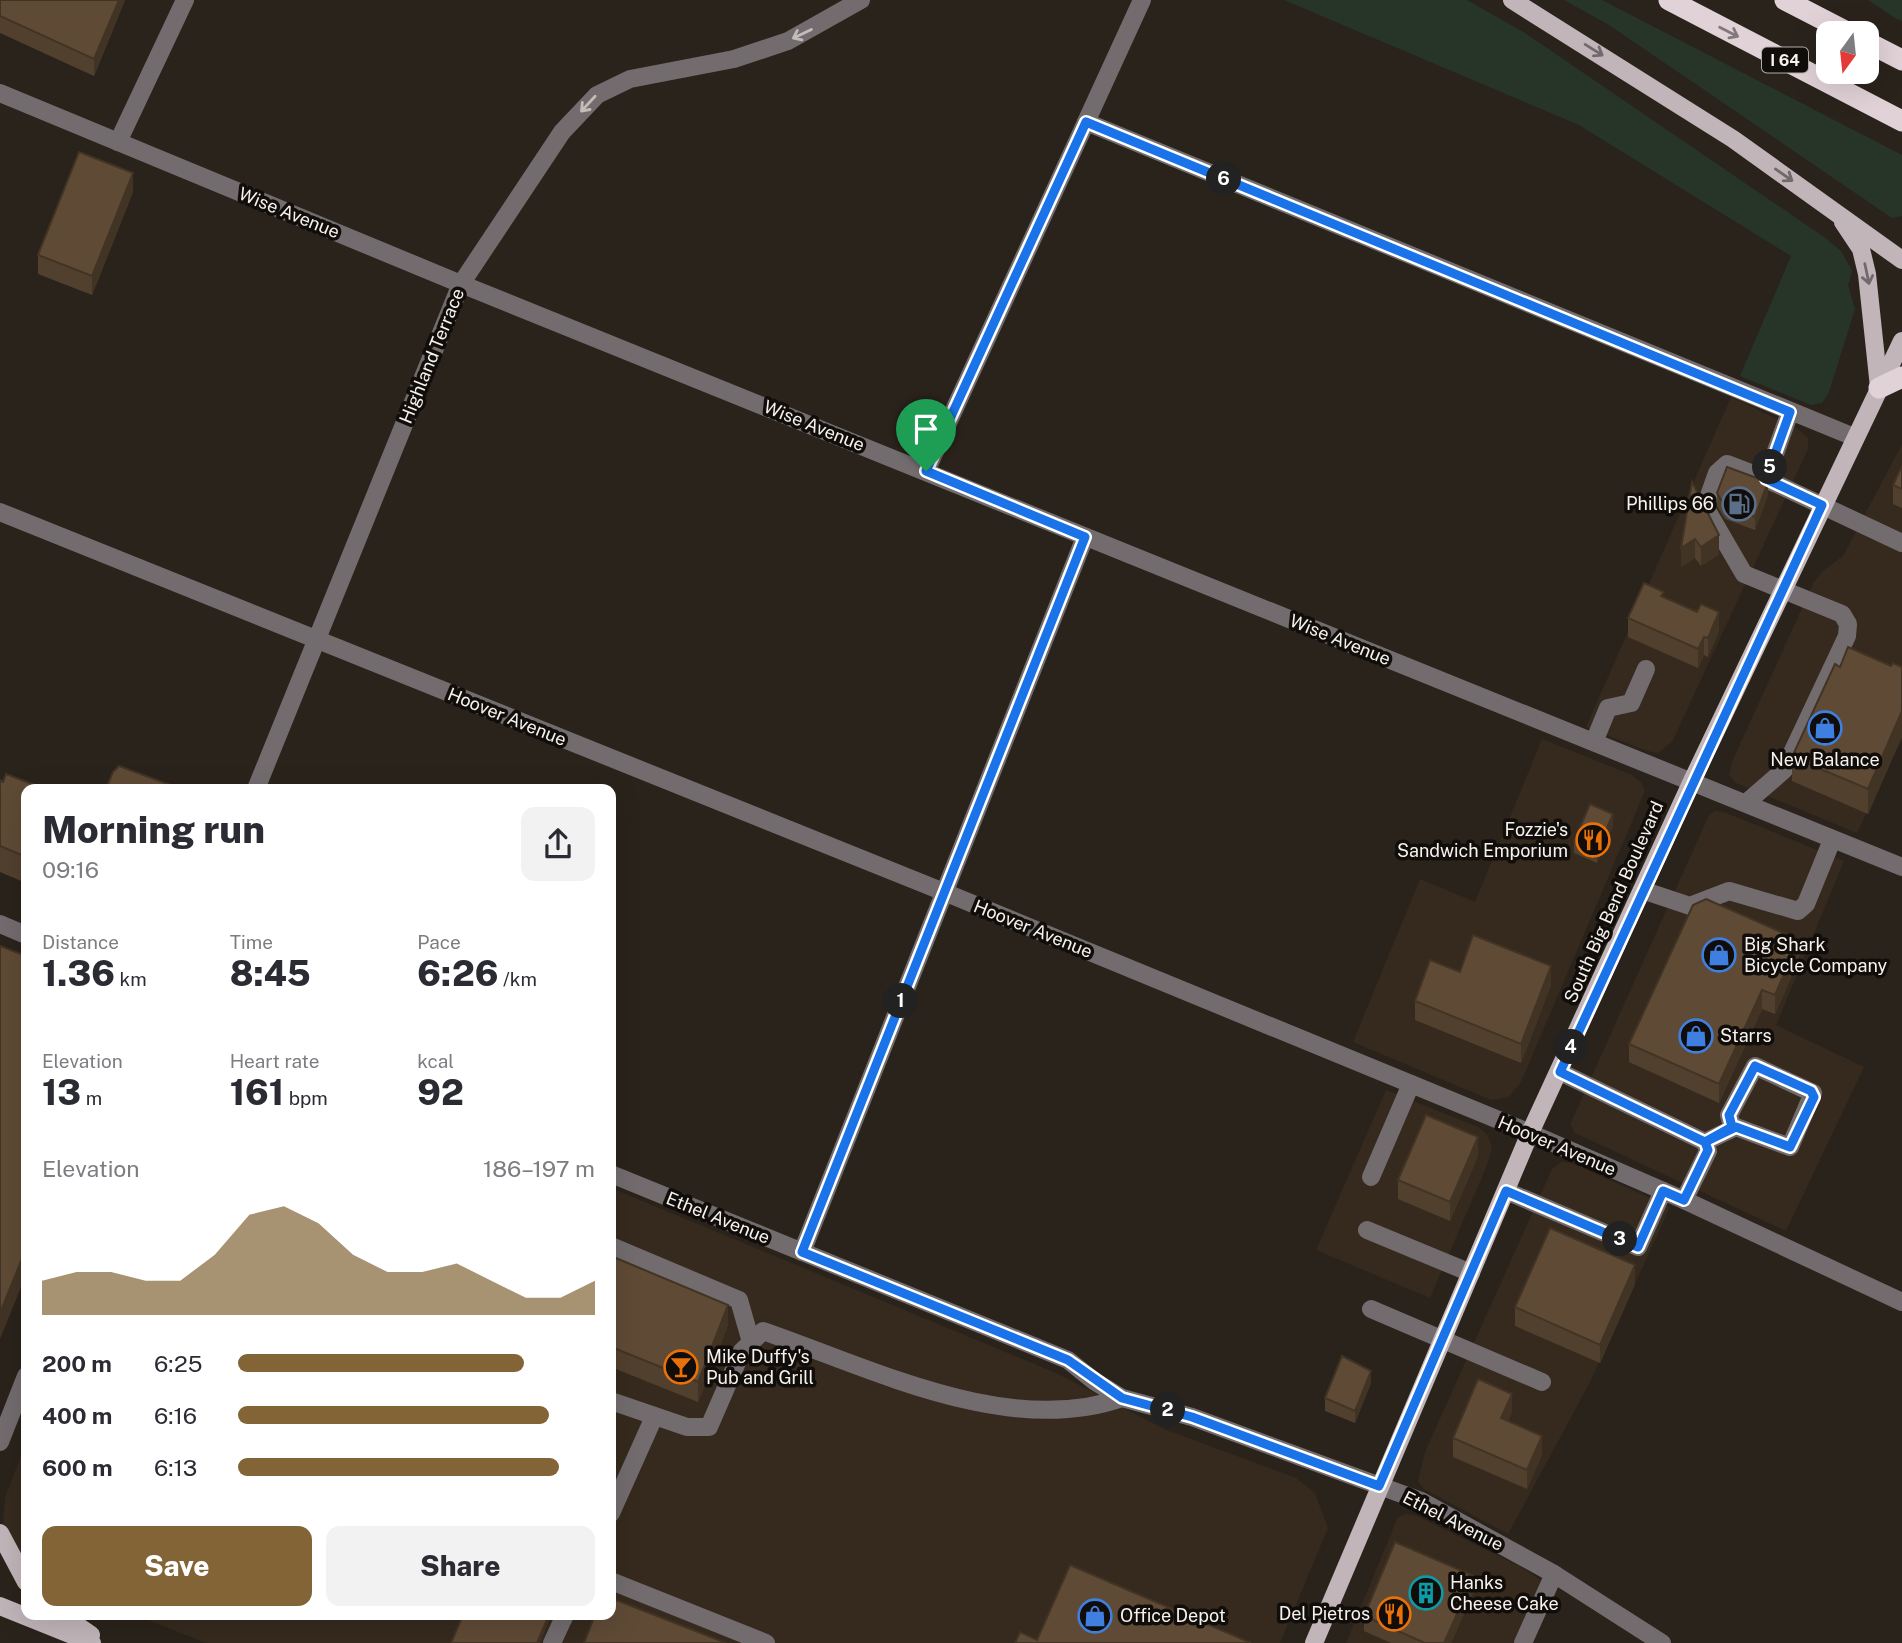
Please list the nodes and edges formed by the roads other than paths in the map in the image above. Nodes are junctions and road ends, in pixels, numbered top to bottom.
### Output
1 (185, 0) edge
2 (861, 0) edge
3 (1142, 0) edge
4 (1512, 0) edge
5 (1668, 0) edge
6 (1785, 0) edge
7 (1799, 0) edge
8 (1818, 17) junction
9 (1826, 21) edge
10 (1880, 49) edge
11 (1902, 60) edge
12 (0, 93) edge
13 (1902, 121) edge
14 (1086, 122) junction
15 (118, 142) junction
16 (1837, 214) junction
17 (1902, 260) edge
18 (461, 284) junction
19 (1902, 341) edge
20 (1902, 377) edge
21 (1879, 388) junction
22 (1790, 412) junction
23 (1854, 437) junction
24 (926, 471) junction
25 (1766, 479) junction
26 (1822, 505) junction
27 (0, 512) edge
28 (1085, 537) junction
29 (1902, 544) edge
30 (1783, 590) junction
31 (316, 641) junction
32 (1646, 669) dead end
33 (1594, 742) junction
34 (1692, 781) junction
35 (258, 784) edge
36 (1746, 803) junction
37 (1832, 840) junction
38 (1902, 867) edge
39 (1642, 890) junction
40 (944, 892) junction
41 (0, 925) edge
42 (21, 933) edge
43 (1560, 1072) junction
44 (1411, 1084) junction
45 (1732, 1127) junction
46 (1530, 1133) junction
47 (1705, 1142) junction
48 (616, 1176) edge
49 (1371, 1177) dead end
50 (1506, 1191) junction
51 (1663, 1191) junction
52 (1684, 1200) junction
53 (1367, 1230) dead end
54 (616, 1248) edge
55 (802, 1252) junction
56 (1471, 1273) junction
57 (1902, 1302) edge
58 (1371, 1309) dead end
59 (1443, 1338) junction
60 (751, 1342) junction
61 (1542, 1382) dead end
62 (21, 1389) edge
63 (1122, 1398) junction
64 (616, 1403) edge
65 (654, 1417) junction
66 (0, 1442) edge
67 (1379, 1486) junction
68 (616, 1502) edge
69 (0, 1533) edge
70 (21, 1572) edge
71 (1554, 1574) junction
72 (616, 1583) edge
73 (0, 1606) edge
74 (21, 1614) edge
75 (35, 1620) edge
76 (69, 1620) edge
77 (563, 1620) edge
78 (1634, 1625) junction
79 (92, 1643) edge
80 (103, 1643) edge
81 (552, 1643) edge
82 (766, 1643) edge
83 (1314, 1643) edge
84 (1523, 1643) edge
85 (1643, 1643) edge
86 (1662, 1643) edge

1 - 15 street
2 -> 18 street, Highland Terrace
3 - 14 street
4 -> 16 main road
5 -> 13 highway, I 64
6 - 8 highway
7 - 8 highway
8 - 9 highway
10 - 11 highway
12 - 15 street, Wise Avenue
14 - 22 street
14 - 24 street
15 - 18 street, Wise Avenue
16 - 17 main road
16 -> 21 main road
18 - 24 street, Wise Avenue
18 - 31 street, Highland Terrace
19 - 21 main road, South Big Bend Boulevard
20 - 21 highway
21 - 23 main road, South Big Bend Boulevard
22 - 23 street
22 - 25 street
23 - 26 main road, South Big Bend Boulevard
24 - 28 street, Wise Avenue
25 - 26 street
25 - 30 street
26 - 29 street
26 - 30 main road, South Big Bend Boulevard
27 - 31 street, Hoover Avenue
28 - 33 street, Wise Avenue
28 - 40 street
30 - 34 main road, South Big Bend Boulevard
30 - 36 street
31 - 35 street, Highland Terrace
31 - 40 street, Hoover Avenue
32 - 33 street
33 - 34 street, Wise Avenue
34 - 36 street, Wise Avenue
34 - 39 main road, South Big Bend Boulevard
36 - 37 street, Wise Avenue
37 - 38 street, Wise Avenue
37 - 39 street
39 - 43 main road, South Big Bend Boulevard
40 - 44 street, Hoover Avenue
40 - 55 street
41 - 42 street
43 - 46 main road, South Big Bend Boulevard
43 - 47 street
44 - 46 street, Hoover Avenue
44 - 49 street
45 - 45 street
45 - 47 street
46 - 50 main road, South Big Bend Boulevard
46 - 51 street, Hoover Avenue
47 - 52 street
48 - 55 street, Ethel Avenue
50 - 51 street
50 - 56 main road, South Big Bend Boulevard
51 - 52 street, Hoover Avenue
52 - 57 street, Hoover Avenue
53 - 56 street
54 - 60 street
55 - 63 street, Ethel Avenue
56 - 59 main road, South Big Bend Boulevard
58 - 59 street
59 - 61 street
59 - 67 main road, South Big Bend Boulevard
60 - 63 street
60 - 65 street
62 - 66 street
63 - 67 street, Ethel Avenue
64 - 65 street
65 - 68 street
67 - 71 street, Ethel Avenue
67 - 83 main road, South Big Bend Boulevard
69 - 70 main road
71 - 78 street, Ethel Avenue
71 - 84 street
72 - 82 street
73 - 74 main road
75 - 79 main road
76 - 80 main road
77 - 81 street
78 - 85 street
78 - 86 street, Ethel Avenue

